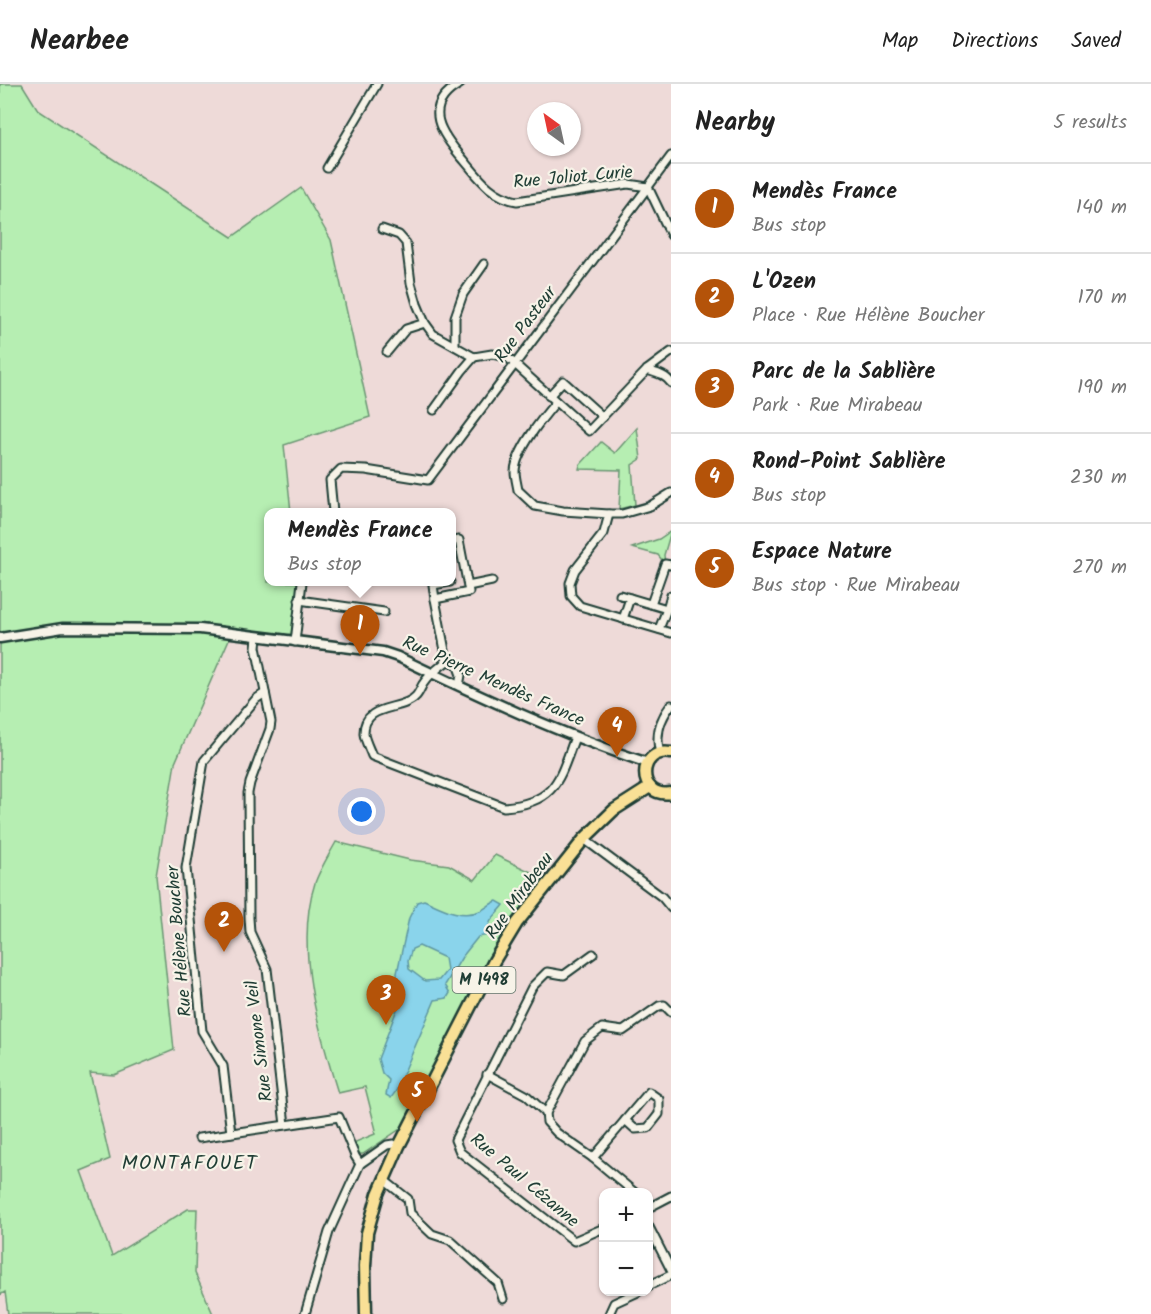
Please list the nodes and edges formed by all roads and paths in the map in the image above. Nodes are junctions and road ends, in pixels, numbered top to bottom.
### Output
1 (377, 84) edge
2 (460, 84) edge
3 (671, 156) edge
4 (327, 168) dead end
5 (648, 187) junction
6 (382, 229) dead end
7 (671, 235) edge
8 (484, 264) dead end
9 (425, 323) junction
10 (455, 346) junction
11 (387, 352) dead end
12 (671, 352) edge
13 (474, 357) junction
14 (514, 366) junction
15 (647, 370) junction
16 (671, 383) edge
17 (549, 396) junction
18 (556, 402) junction
19 (434, 410) dead end
20 (603, 417) junction
21 (671, 493) edge
22 (333, 508) edge
23 (609, 514) junction
24 (456, 540) edge
25 (671, 565) edge
26 (466, 578) junction
27 (456, 580) edge
28 (492, 581) dead end
29 (301, 586) edge
30 (433, 586) edge
31 (468, 586) junction
32 (620, 595) dead end
33 (671, 595) edge
34 (630, 598) junction
35 (435, 599) junction
36 (299, 600) junction
37 (651, 604) junction
38 (667, 609) junction
39 (384, 612) dead end
40 (622, 619) junction
41 (659, 629) junction
42 (671, 633) edge
43 (257, 637) junction
44 (0, 638) edge
45 (295, 642) junction
46 (447, 662) junction
47 (432, 674) junction
48 (459, 686) junction
49 (265, 693) junction
50 (671, 705) edge
51 (575, 737) junction
52 (665, 753) edge
53 (648, 763) junction
54 (650, 787) junction
55 (671, 794) edge
56 (587, 842) junction
57 (671, 908) edge
58 (593, 954) dead end
59 (671, 1011) edge
60 (487, 1074) junction
61 (546, 1113) junction
62 (625, 1120) junction
63 (285, 1125) junction
64 (231, 1133) junction
65 (199, 1138) dead end
66 (399, 1146) junction
67 (593, 1158) junction
68 (360, 1164) junction
69 (384, 1180) junction
70 (629, 1188) edge
71 (671, 1196) edge
72 (653, 1205) edge
73 (599, 1230) edge
74 (653, 1235) edge
75 (671, 1270) edge
76 (671, 1275) edge
77 (653, 1284) edge
78 (629, 1296) edge
79 (503, 1299) dead end
80 (305, 1314) edge
81 (366, 1314) edge
82 (609, 1314) edge

1 - 4 street
2 - 5 street, Rue Joliot Curie
3 - 5 street, Rue Joliot Curie
5 - 7 street
5 - 14 street, Rue Pasteur
6 - 9 street
8 - 10 street
9 - 10 street
9 - 11 street
10 - 13 street
12 - 15 street
13 - 14 street
13 - 19 street
14 - 17 street
14 - 22 street, Rue Pasteur
15 - 16 street
15 - 20 street
17 - 18 street
17 - 20 street
18 - 20 street
18 - 23 street
21 - 23 street
23 - 40 street
24 - 26 street
25 - 37 street
26 - 27 street
26 - 31 street
28 - 31 street
29 - 36 street
30 - 35 street
31 - 35 street
32 - 34 street
33 - 38 street
34 - 37 street
34 - 40 street
35 - 46 street
36 - 39 street
36 - 45 street
37 - 38 street
38 - 41 street
40 - 41 street
41 - 42 street
43 - 44 street, Rue Pierre Mendès France
43 - 45 street, Rue Pierre Mendès France
43 - 49 street, Rue Simone Veil
45 - 47 street, Rue Pierre Mendès France
46 - 47 street
46 - 48 street
47 - 48 street, Rue Pierre Mendès France
47 - 51 street
48 - 51 street, Rue Pierre Mendès France
49 - 63 street, Rue Simone Veil
49 - 64 street, Rue Hélène Boucher
50 - 52 street
51 - 53 street, Rue Pierre Mendès France
52 - 53 main road
53 - 54 main road
54 - 55 main road
54 - 56 main road, Rue Mirabeau / M 1498
56 - 57 street
56 - 66 main road, Rue Mirabeau / M 1498
58 - 60 street, Rue Paul Cézanne
59 - 61 street
60 - 61 street
60 - 73 street, Rue Paul Cézanne
61 - 67 street
62 - 62 street
62 - 67 street
63 - 64 street
63 - 68 street
64 - 65 street
66 - 68 street
66 - 69 main road, Rue Mirabeau / M 1498
67 - 70 street
68 - 80 street
69 - 79 street
69 - 81 main road, Rue Mirabeau / M 1498
71 - 72 street
74 - 75 street
76 - 77 street
78 - 82 street

